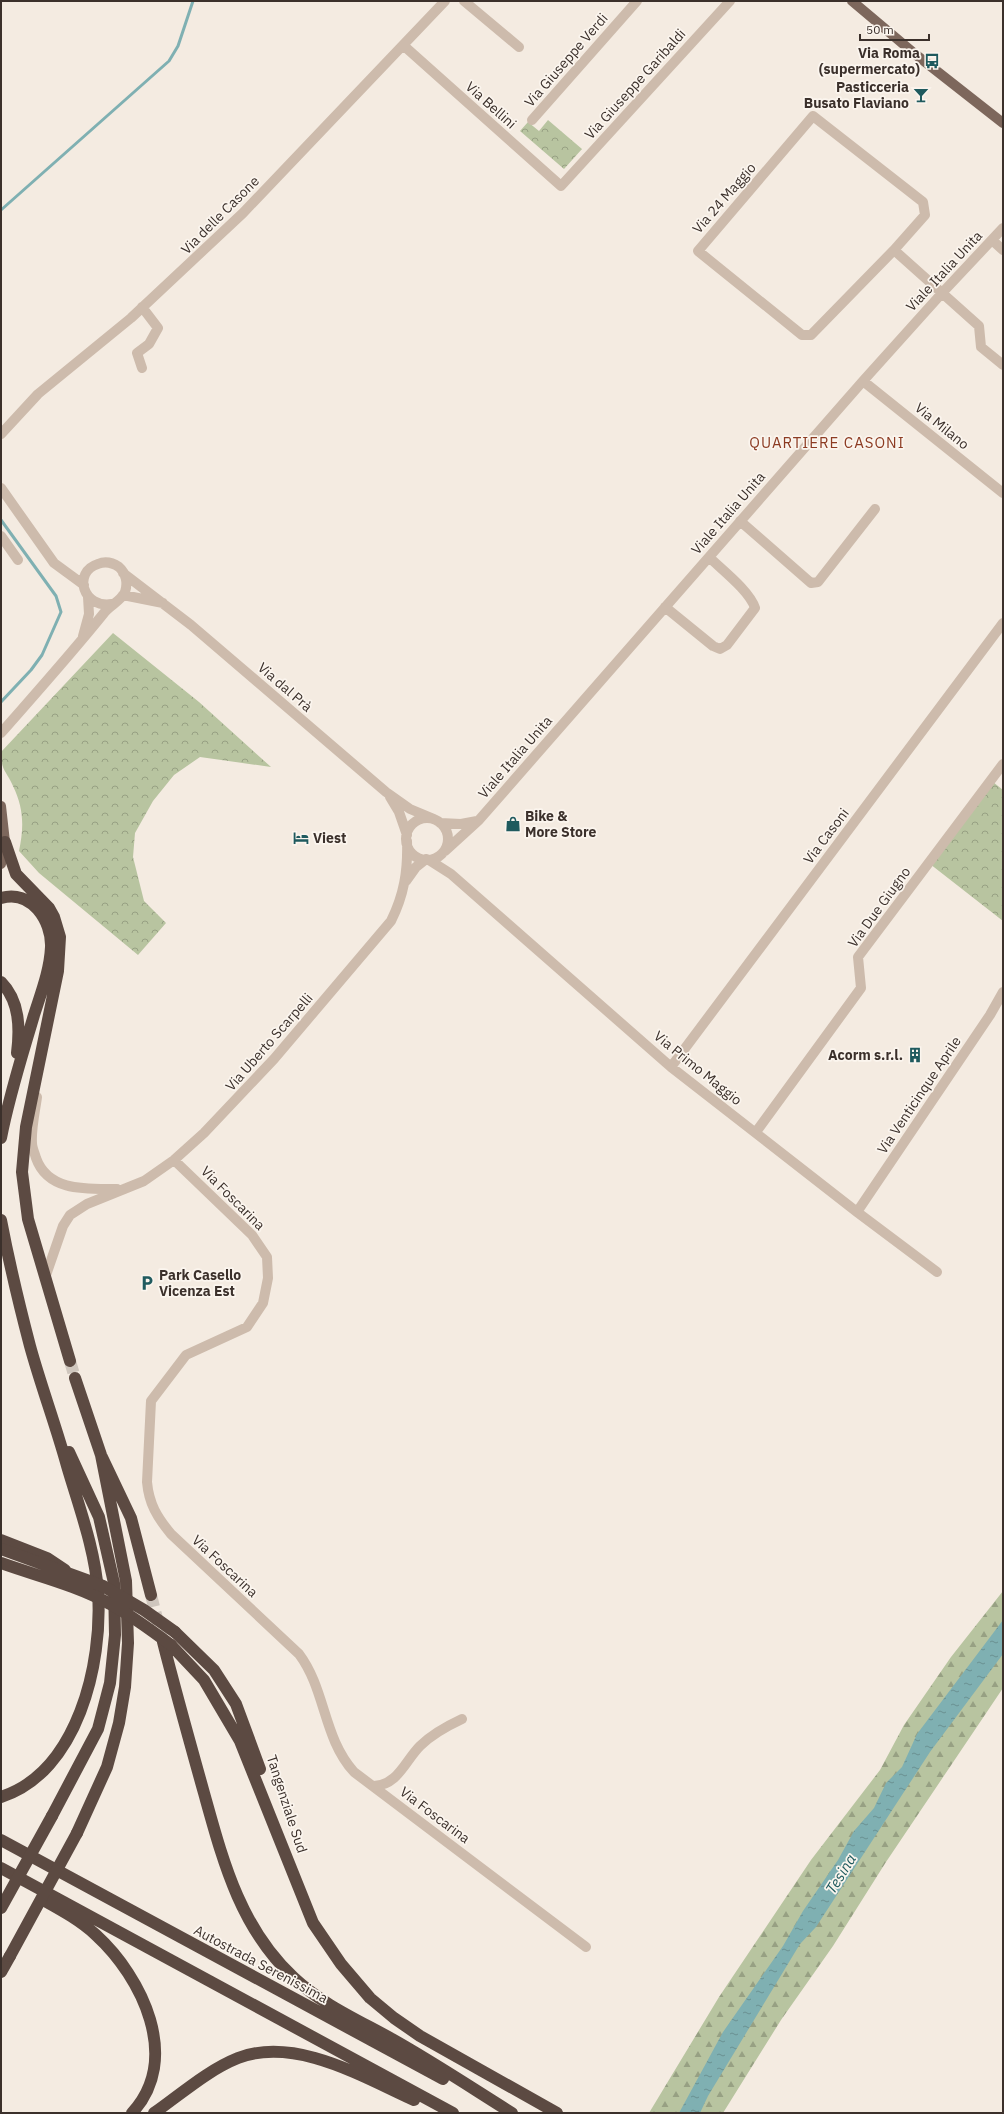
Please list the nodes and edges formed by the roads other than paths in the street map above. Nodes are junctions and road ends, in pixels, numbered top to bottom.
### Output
1 (445, 1) edge
2 (464, 1) edge
3 (637, 1) edge
4 (730, 1) edge
5 (852, 1) edge
6 (403, 45) junction
7 (518, 47) dead end
8 (532, 120) dead end
9 (1003, 123) edge
10 (561, 186) joint
11 (1003, 228) edge
12 (992, 240) junction
13 (894, 250) junction
14 (1003, 250) edge
15 (942, 292) junction
16 (142, 308) junction
17 (1003, 365) edge
18 (142, 368) dead end
19 (863, 381) junction
20 (1, 434) edge
21 (1, 488) edge
22 (1003, 493) edge
23 (875, 509) dead end
24 (740, 521) junction
25 (1, 536) edge
26 (709, 557) junction
27 (18, 560) dead end
28 (62, 569) junction
29 (87, 572) junction
30 (124, 573) junction
31 (84, 585) junction
32 (123, 595) junction
33 (88, 596) junction
34 (165, 603) junction
35 (112, 604) junction
36 (665, 607) junction
37 (1003, 623) edge
38 (81, 643) junction
39 (1, 733) edge
40 (1003, 764) edge
41 (386, 792) junction
42 (1, 806) edge
43 (479, 820) junction
44 (437, 821) junction
45 (407, 838) junction
46 (5, 842) junction
47 (443, 852) junction
48 (428, 860) junction
49 (1, 864) edge
50 (451, 874) junction
51 (405, 885) junction
52 (1, 898) edge
53 (1, 982) edge
54 (1003, 992) edge
55 (44, 1044) junction
56 (671, 1067) junction
57 (14, 1078) junction
58 (756, 1132) junction
59 (1, 1138) edge
60 (174, 1160) junction
61 (123, 1189) junction
62 (856, 1212) junction
63 (1, 1220) edge
64 (937, 1272) dead end
65 (45, 1278) junction
66 (70, 1361) tunnel mouth
67 (75, 1378) tunnel mouth
68 (53, 1416) junction
69 (101, 1455) junction
70 (1, 1540) edge
71 (1, 1549) edge
72 (1, 1563) edge
73 (71, 1574) junction
74 (150, 1595) tunnel mouth
75 (167, 1643) junction
76 (462, 1719) dead end
77 (374, 1786) junction
78 (1, 1797) edge
79 (1, 1840) edge
80 (290, 1864) junction
81 (1, 1868) edge
82 (1, 1876) edge
83 (1, 1908) edge
84 (586, 1947) dead end
85 (1, 1972) edge
86 (132, 2113) edge
87 (154, 2113) edge
88 (444, 2113) edge
89 (454, 2113) edge
90 (506, 2113) edge
91 (512, 2113) edge
92 (557, 2113) edge

1 - 6 street, Via delle Casone
2 - 7 street
3 - 8 street, Via Giuseppe Verdi
4 - 10 street, Via Giuseppe Garibaldi
5 - 9 main road
6 - 10 street, Via Bellini
6 - 16 street, Via delle Casone
11 - 12 street, Viale Italia Unita
12 - 14 street
12 - 15 street, Viale Italia Unita
13 - 13 street, Via 24 Maggio
13 - 15 street
15 - 17 street
15 - 19 street, Viale Italia Unita
16 - 18 street
16 - 20 street, Via delle Casone
19 - 22 street, Via Milano
19 - 24 street, Viale Italia Unita
21 - 28 street
23 - 24 street
24 - 26 street, Viale Italia Unita
25 - 27 street
26 - 36 street, Viale Italia Unita
26 - 36 street
28 - 29 street
28 - 31 street
29 - 30 street
29 - 31 street
30 - 32 street
30 - 34 street, Via dal Prà
31 - 33 street
32 - 34 street, Via dal Prà
32 - 35 street
33 - 35 street
33 - 38 street
34 - 41 street, Via dal Prà
35 - 38 street
36 - 43 street, Viale Italia Unita
37 - 56 street, Via Casoni
38 - 39 street
40 - 58 street, Via Due Giugno
41 - 44 street, Via dal Prà
41 - 45 street, Via dal Prà
42 - 46 main road
43 - 44 street, Viale Italia Unita
43 - 47 street, Viale Italia Unita
44 - 45 street
44 - 47 street
45 - 48 street
45 - 51 street, Via Uberto Scarpelli
46 - 49 main road
46 - 55 highway
47 - 48 street
47 - 50 street, Via Primo Maggio
48 - 50 street, Via Primo Maggio
48 - 51 street, Via Uberto Scarpelli
50 - 56 street, Via Primo Maggio
51 - 60 street, Via Uberto Scarpelli
52 - 57 highway
53 - 57 highway
54 - 62 street, Via Venticinque Aprile
55 - 61 street, Via Uberto Scarpelli
55 - 65 highway
56 - 58 street, Via Primo Maggio
57 - 59 highway
58 - 62 street, Via Primo Maggio
60 - 61 street, Via Uberto Scarpelli
60 - 77 street, Via Foscarina
61 - 65 street, Via Uberto Scarpelli
62 - 64 street, Via Primo Maggio
63 - 68 highway
65 - 66 highway
67 - 69 highway
68 - 78 highway
68 - 83 highway, bridge
69 - 74 highway
69 - 85 highway, bridge
70 - 73 highway, bridge
71 - 73 highway, Tangenziale Sud, bridge
72 - 75 highway, Tangenziale Sud, bridge
73 - 80 highway, Tangenziale Sud, bridge
75 - 80 highway, Tangenziale Sud
75 - 91 highway
76 - 77 street
77 - 84 street, Via Foscarina
79 - 90 highway, Autostrada Serenissima
80 - 92 highway
81 - 89 highway
82 - 86 highway
87 - 88 highway

